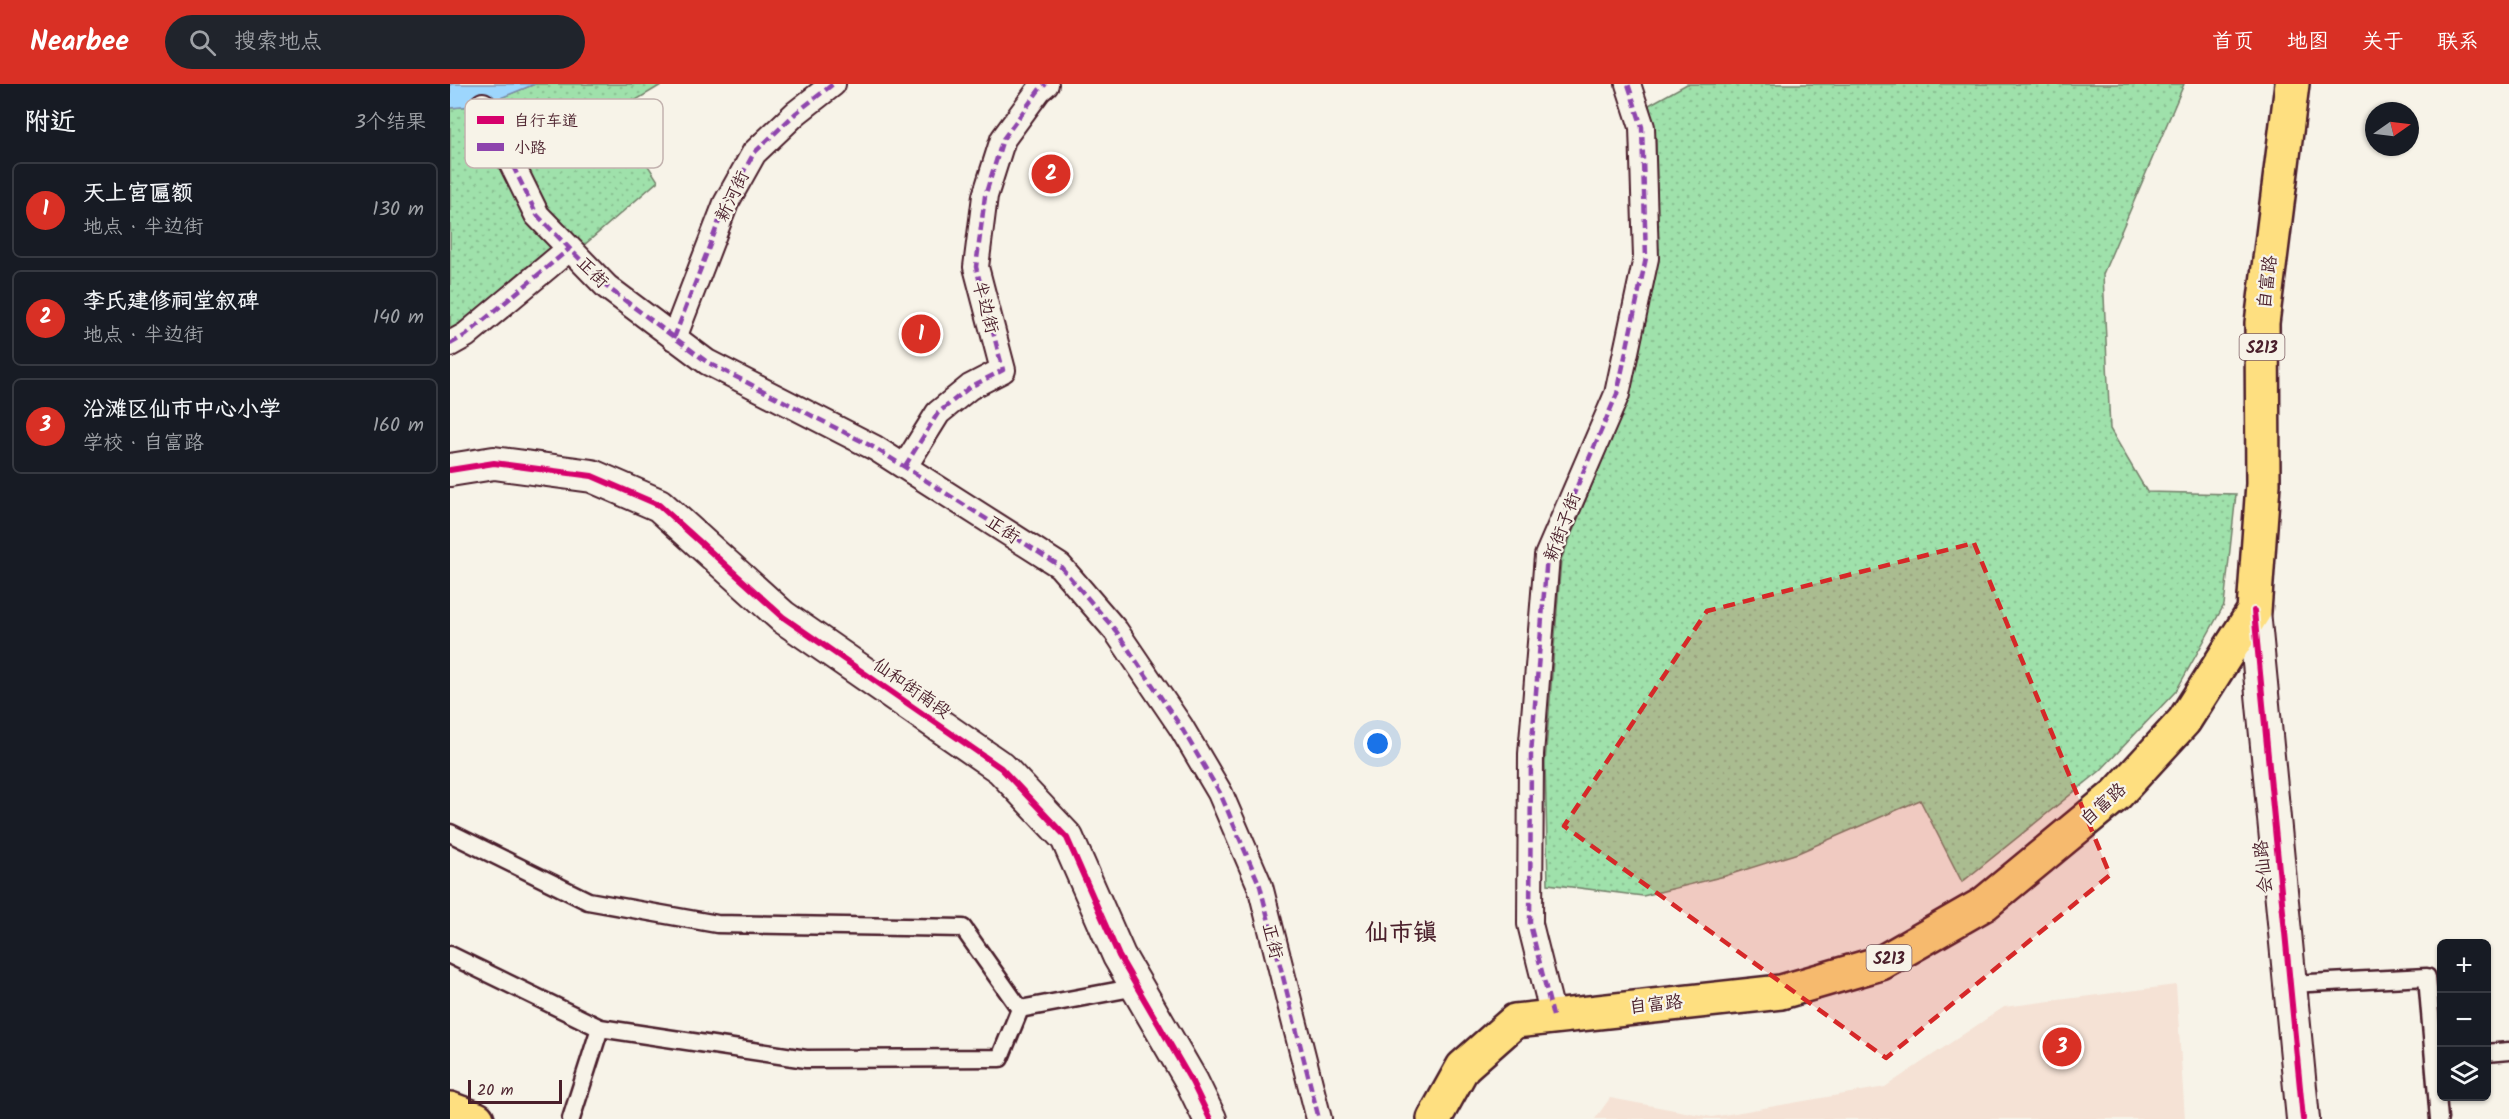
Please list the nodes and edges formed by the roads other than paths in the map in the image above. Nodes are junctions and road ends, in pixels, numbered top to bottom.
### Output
1 (833, 84) edge
2 (1046, 84) edge
3 (1628, 84) edge
4 (2292, 84) edge
5 (514, 168) edge
6 (569, 249) junction
7 (675, 338) junction
8 (450, 344) edge
9 (904, 466) junction
10 (450, 470) edge
11 (2254, 611) junction
12 (450, 833) edge
13 (450, 955) edge
14 (2290, 984) junction
15 (1137, 987) junction
16 (1020, 1009) junction
17 (1553, 1016) junction
18 (600, 1028) junction
19 (2437, 1048) edge
20 (2509, 1051) edge
21 (2491, 1053) edge
22 (2439, 1101) edge
23 (450, 1109) edge
24 (477, 1119) edge
25 (571, 1119) edge
26 (1210, 1119) edge
27 (1318, 1119) edge
28 (1434, 1119) edge
29 (2303, 1119) edge
30 (2439, 1119) edge

1 - 7 street, 新河街
2 - 9 street, 半边街
3 - 17 street, 新街子街
4 - 11 main road, 自富路 / S213
5 - 6 street, 正街
6 - 7 street, 正街
6 - 8 street
7 - 9 street, 正街
9 - 27 street, 正街
10 - 15 street, 仙和街南段
11 - 14 street, 会仙路
11 - 17 main road, 自富路 / S213
12 - 16 lane
13 - 18 lane
14 - 19 lane
14 - 29 street, 会仙路
15 - 16 lane
15 - 26 street, 仙和街南段
16 - 18 lane
17 - 28 main road, 自富路 / S213
18 - 25 lane
20 - 21 lane
22 - 30 lane
23 - 24 main road

